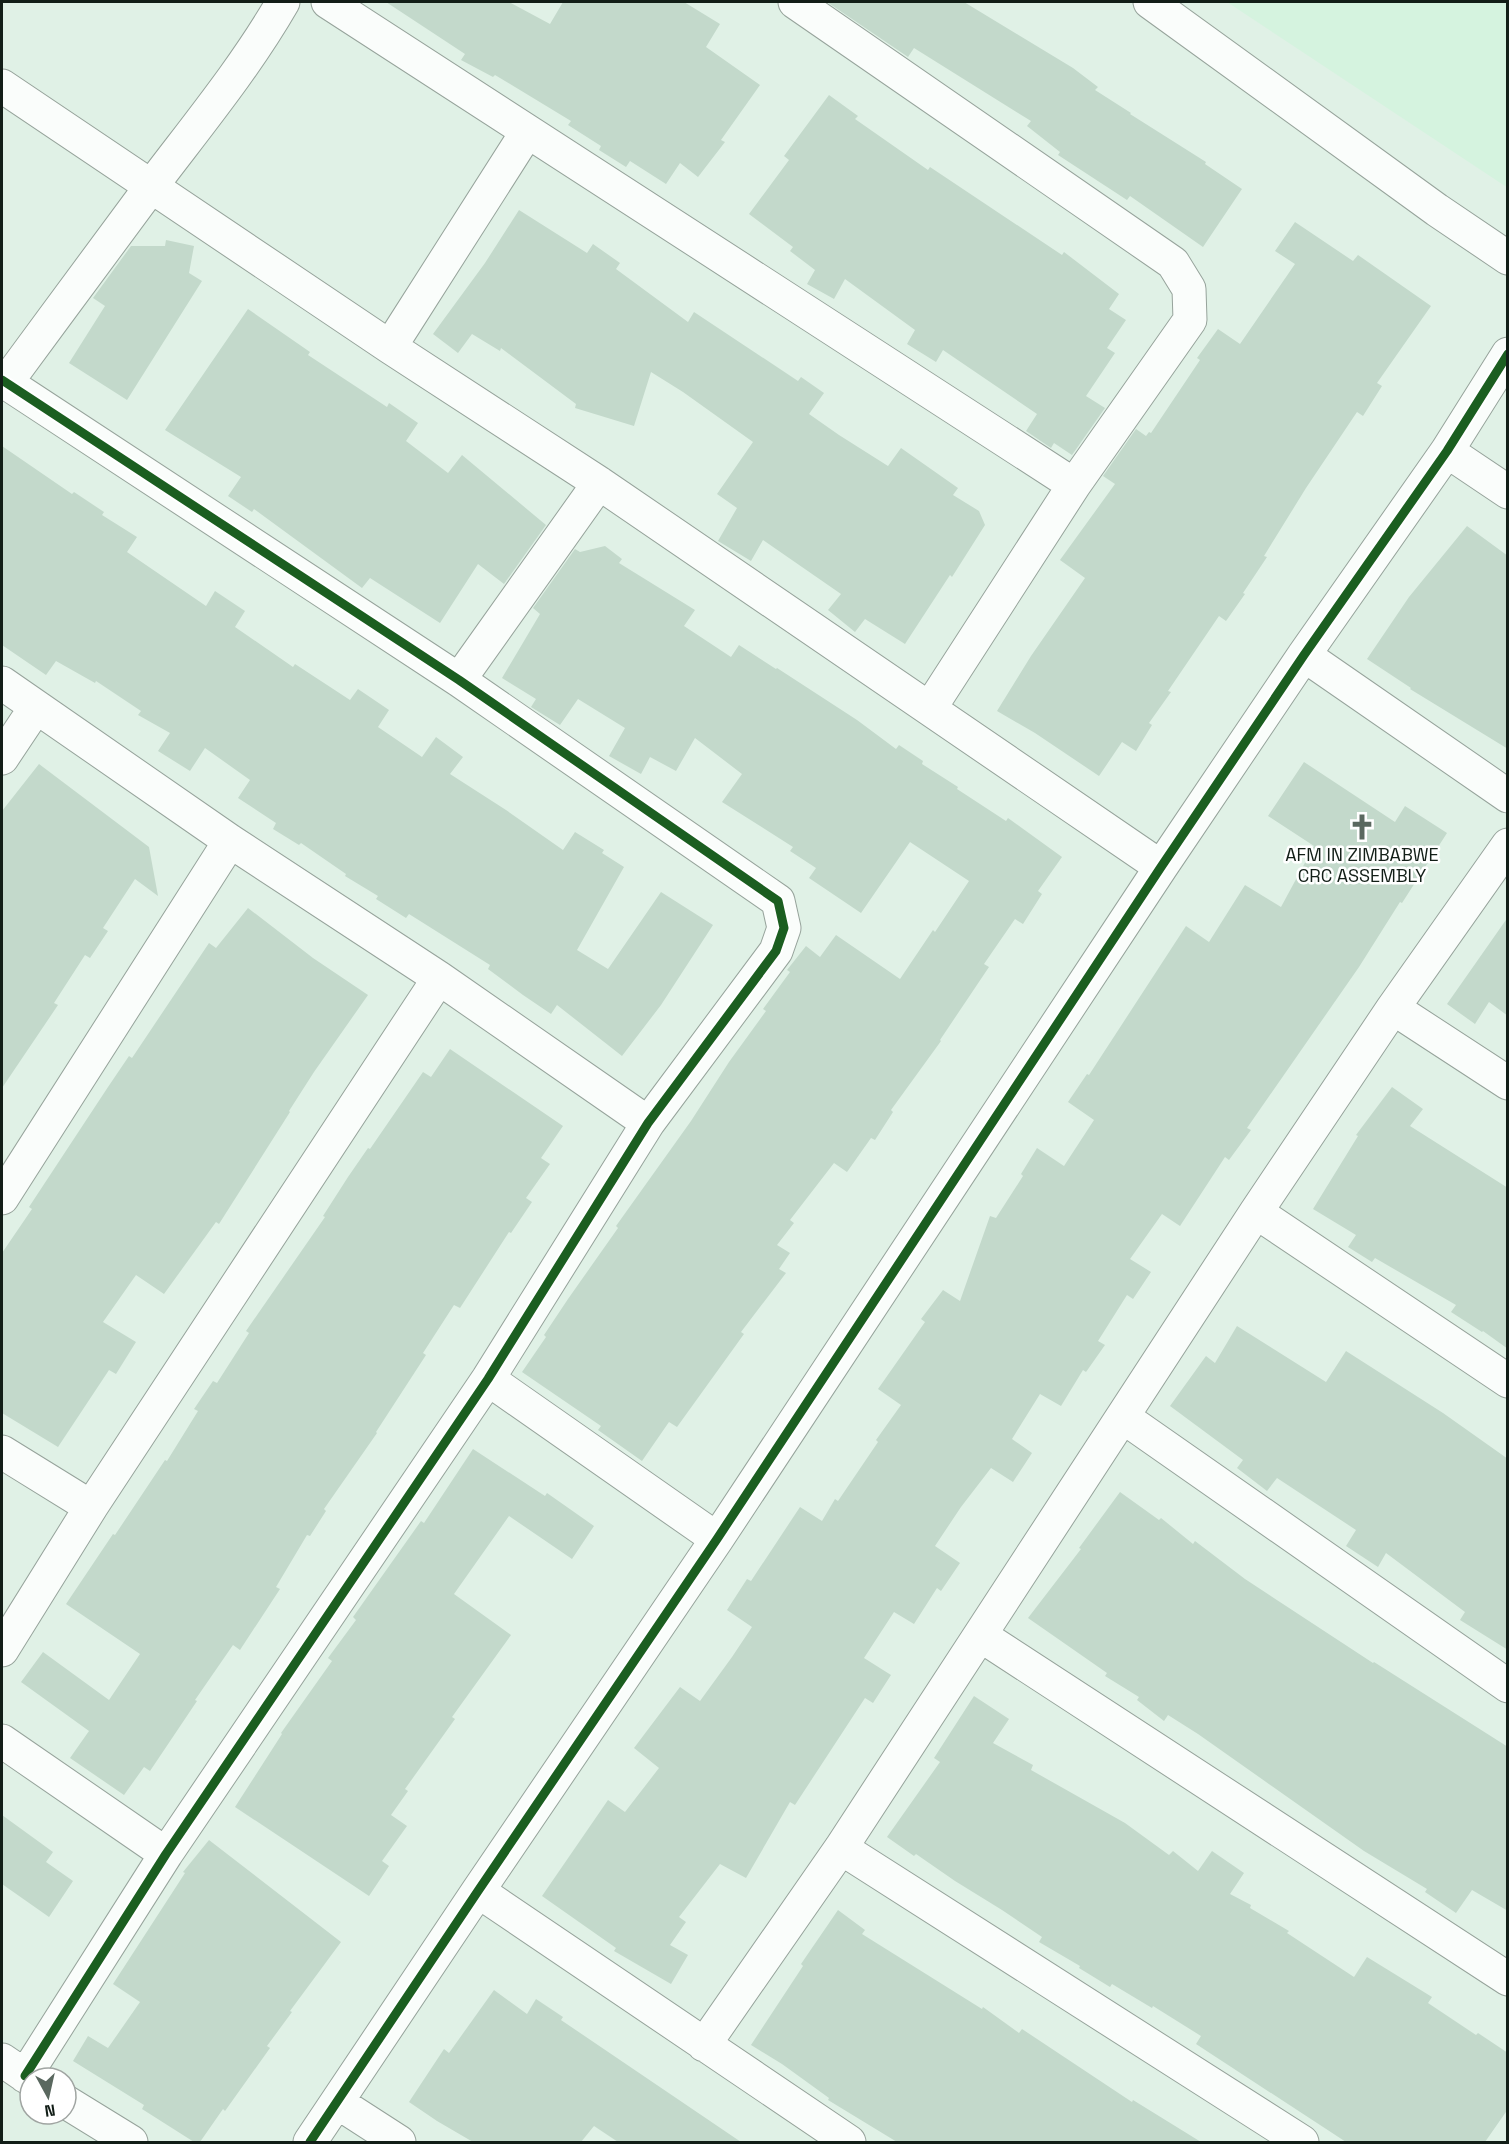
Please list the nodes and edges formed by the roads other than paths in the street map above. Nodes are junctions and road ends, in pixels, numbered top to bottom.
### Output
1 (283, 2) edge
2 (328, 2) edge
3 (795, 2) edge
4 (1150, 2) edge
5 (2, 86) edge
6 (528, 132) junction
7 (152, 186) junction
8 (1508, 258) edge
9 (390, 347) junction
10 (1508, 354) edge
11 (4, 381) edge
12 (1447, 451) junction
13 (599, 483) junction
14 (1074, 485) junction
15 (1508, 492) edge
16 (1304, 655) junction
17 (459, 680) junction
18 (2, 683) edge
19 (36, 707) junction
20 (930, 708) junction
21 (2, 758) edge
22 (1508, 796) edge
23 (230, 841) junction
24 (1508, 845) edge
25 (1161, 867) junction
26 (439, 978) junction
27 (1393, 1008) junction
28 (1508, 1083) edge
29 (648, 1123) junction
30 (2, 1198) edge
31 (1256, 1212) junction
32 (488, 1378) junction
33 (1508, 1381) edge
34 (1123, 1417) junction
35 (2, 1452) edge
36 (91, 1506) junction
37 (717, 1539) junction
38 (980, 1635) junction
39 (2, 1650) edge
40 (1508, 1686) edge
41 (2, 1741) edge
42 (841, 1848) junction
43 (166, 1854) junction
44 (478, 1891) junction
45 (1508, 1979) edge
46 (704, 2045) junction
47 (23, 2066) edge
48 (337, 2102) junction
49 (78, 2109) edge
50 (131, 2142) edge
51 (310, 2142) edge
52 (399, 2142) edge
53 (849, 2142) edge
54 (1302, 2142) edge

1 - 7 street
2 - 6 street
3 - 14 street
4 - 8 street
5 - 7 street
6 - 9 street
6 - 14 street
7 - 9 street
7 - 11 street
9 - 13 street
10 - 12 street
11 - 17 street
12 - 15 street
12 - 16 street
13 - 17 street
13 - 20 street
14 - 20 street
16 - 22 street
16 - 25 street
17 - 29 street
18 - 19 street
19 - 21 street
19 - 23 street
20 - 25 street
23 - 26 street
23 - 30 street
24 - 27 street
25 - 37 street
26 - 29 street
26 - 36 street
27 - 28 street
27 - 31 street
29 - 32 street
31 - 33 street
31 - 34 street
32 - 37 street
32 - 43 street
34 - 38 street
34 - 40 street
35 - 36 street
36 - 39 street
37 - 44 street
38 - 42 street
38 - 45 street
41 - 43 street
42 - 46 street
42 - 54 street
43 - 47 street
44 - 46 street
44 - 48 street
46 - 53 street
48 - 51 street
48 - 52 street
49 - 50 street

